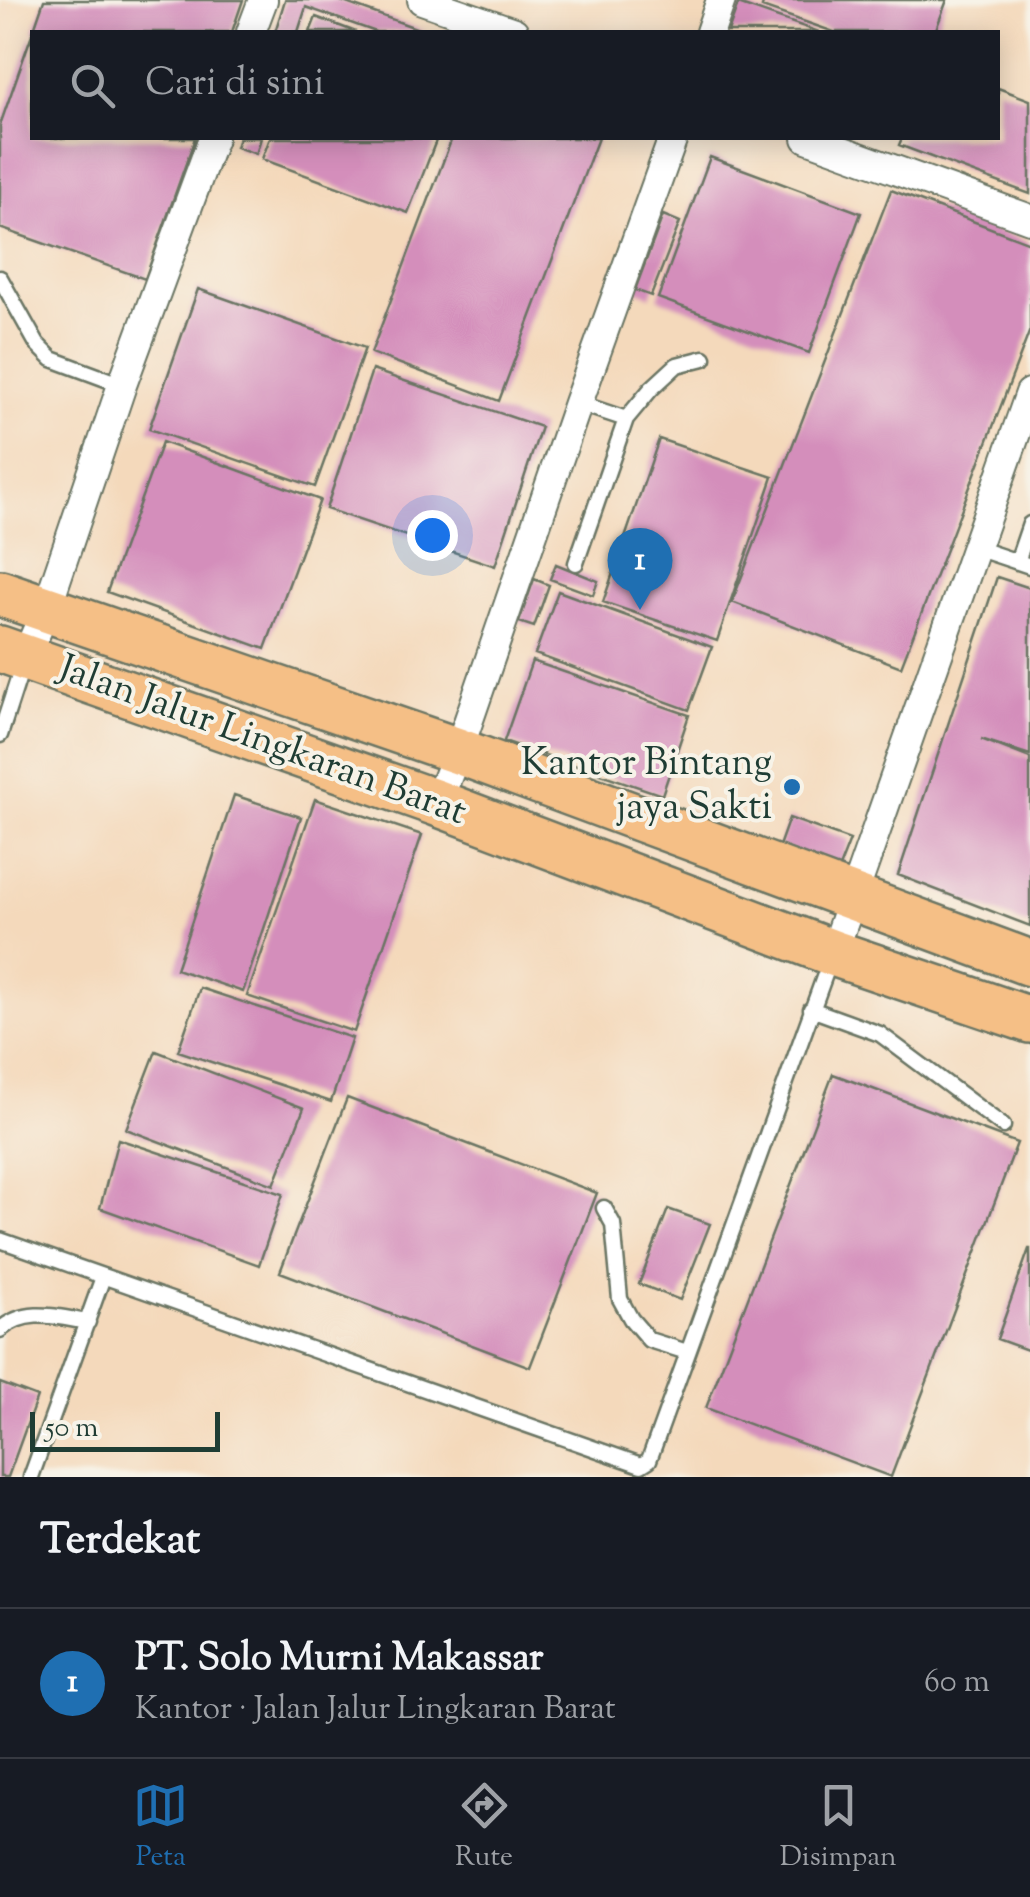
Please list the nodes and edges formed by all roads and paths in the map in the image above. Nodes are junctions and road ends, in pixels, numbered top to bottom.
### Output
1 (263, 0) edge
2 (422, 0) edge
3 (721, 0) edge
4 (252, 30) edge
5 (508, 30) edge
6 (711, 30) edge
7 (212, 140) edge
8 (672, 140) edge
9 (813, 140) edge
10 (1030, 219) edge
11 (0, 278) edge
12 (704, 358) dead end
13 (122, 385) junction
14 (1030, 393) edge
15 (578, 403) junction
16 (626, 419) junction
17 (1030, 524) edge
18 (976, 548) junction
19 (576, 562) dead end
20 (1024, 564) edge
21 (0, 593) edge
22 (46, 610) junction
23 (13, 653) edge
24 (0, 735) edge
25 (458, 751) junction
26 (437, 803) junction
27 (852, 898) junction
28 (833, 953) junction
29 (1030, 963) edge
30 (811, 1009) junction
31 (1030, 1020) edge
32 (1002, 1126) dead end
33 (604, 1208) dead end
34 (0, 1240) edge
35 (104, 1277) junction
36 (88, 1322) junction
37 (0, 1330) edge
38 (688, 1352) junction
39 (32, 1477) edge

1 - 4 street
2 - 5 street
3 - 6 street
7 - 13 street
8 - 15 street
9 - 10 street
11 - 13 lane
12 - 16 lane
13 - 22 street
14 - 18 street
15 - 16 lane
15 - 25 street
16 - 19 lane
17 - 20 lane
18 - 20 lane
18 - 27 street
21 - 22 main road, Jalan Jalur Lingkaran Barat
22 - 23 street
22 - 25 main road, Jalan Jalur Lingkaran Barat
23 - 24 lane
23 - 26 main road, Jalan Jalur Lingkaran Barat
25 - 26 street
25 - 27 main road, Jalan Jalur Lingkaran Barat
26 - 28 main road, Jalan Jalur Lingkaran Barat
27 - 28 street
27 - 29 main road, Jalan Jalur Lingkaran Barat
28 - 30 lane
28 - 31 main road, Jalan Jalur Lingkaran Barat
30 - 32 lane
30 - 38 lane
33 - 38 lane
34 - 35 lane
35 - 36 lane
35 - 38 lane
36 - 37 lane
36 - 39 lane

